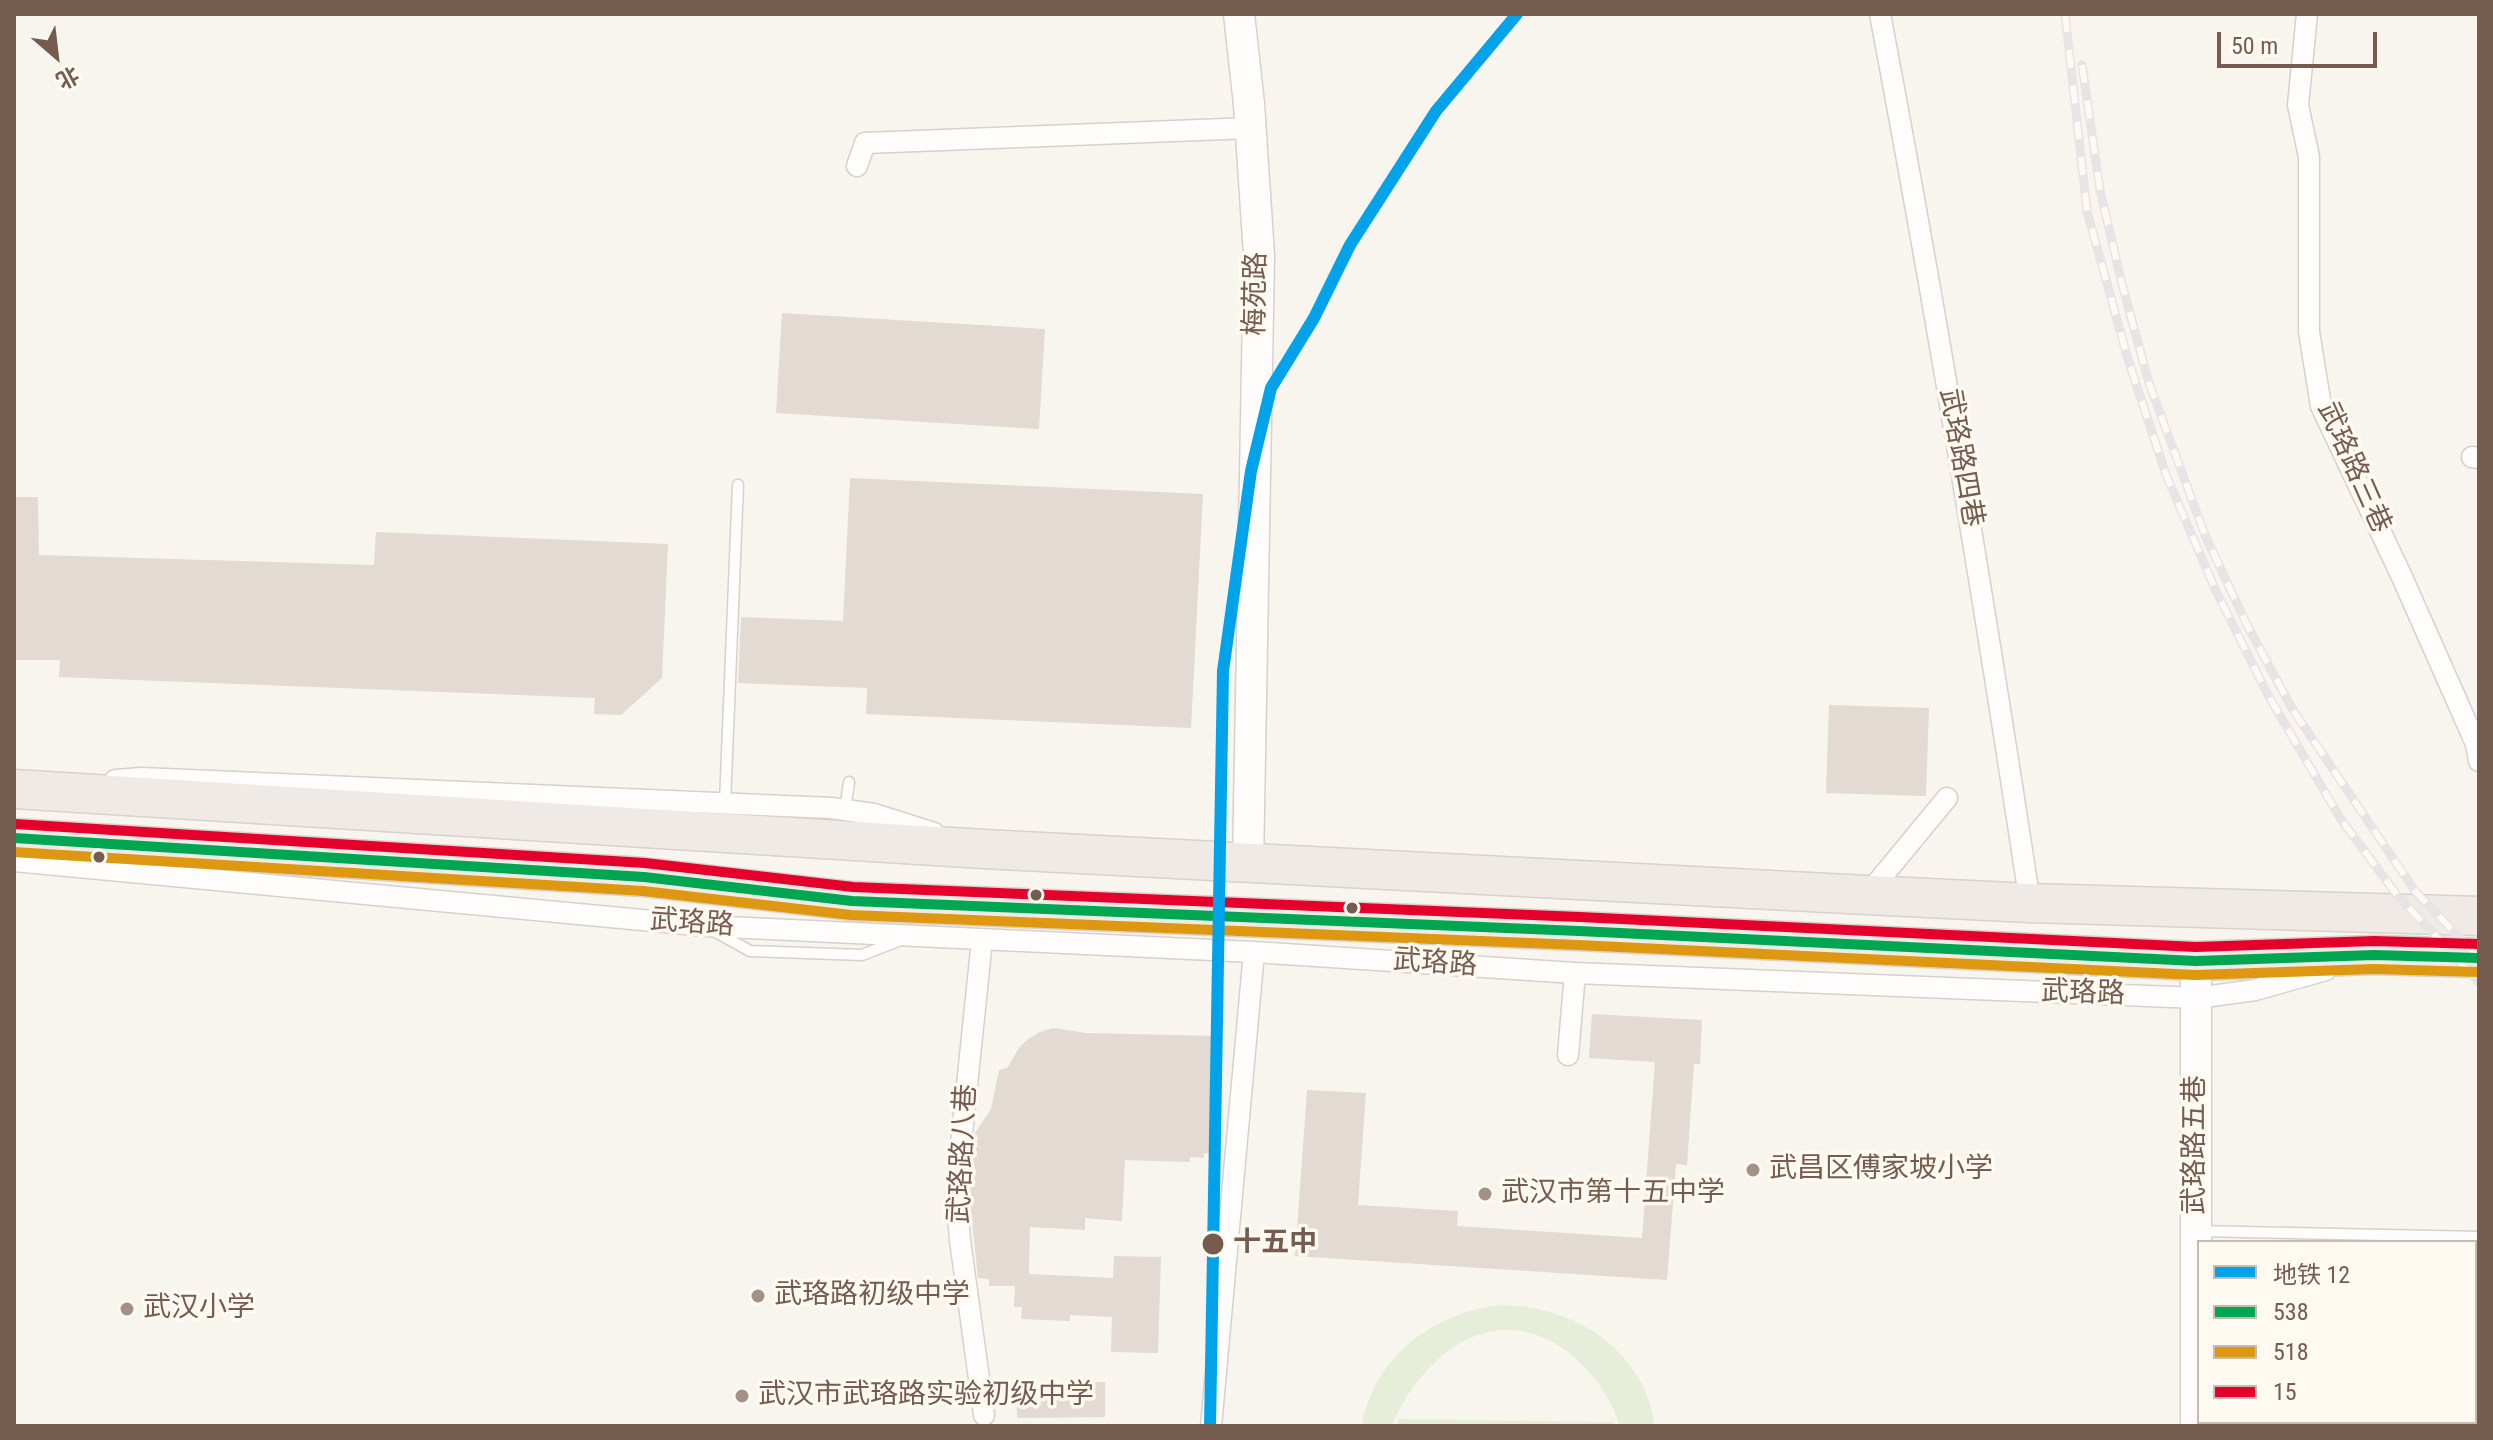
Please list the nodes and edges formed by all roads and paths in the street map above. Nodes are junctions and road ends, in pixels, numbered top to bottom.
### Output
1 (1239, 14) edge
2 (1880, 14) edge
3 (2307, 14) edge
4 (1251, 128) junction
5 (857, 166) dead end
6 (738, 485) dead end
7 (2479, 761) edge
8 (849, 782) dead end
9 (17, 789) edge
10 (1947, 798) dead end
11 (725, 803) junction
12 (845, 810) junction
13 (14, 838) edge
14 (984, 849) junction
15 (14, 861) edge
16 (1248, 864) junction
17 (1867, 895) junction
18 (2030, 903) junction
19 (2479, 916) edge
20 (982, 940) junction
21 (1254, 952) junction
22 (2374, 955) junction
23 (2479, 958) edge
24 (2196, 961) junction
25 (1575, 973) junction
26 (2197, 998) junction
27 (1568, 1055) dead end
28 (2196, 1231) junction
29 (2479, 1237) edge
30 (984, 1415) dead end
31 (1211, 1426) edge
32 (2196, 1426) edge

1 - 4 street, 梅苑路
2 - 18 street, 武珞路四巷
3 - 7 street, 武珞路三巷
4 - 5 street
4 - 16 street, 梅苑路
6 - 11 lane
8 - 12 lane
9 - 11 street
9 - 14 highway
10 - 17 street
11 - 12 street
12 - 14 street
13 - 24 highway, 武珞路
14 - 16 highway
15 - 20 street, 武珞路
16 - 17 highway
17 - 18 highway
18 - 19 highway
20 - 21 street, 武珞路
20 - 30 street, 武珞路八巷
21 - 25 street, 武珞路
21 - 31 street
22 - 23 highway, 武珞路
22 - 24 highway, 武珞路
22 - 26 street, 武珞路
24 - 26 street, 武珞路五巷
25 - 26 street, 武珞路
25 - 27 street
26 - 28 street, 武珞路五巷
28 - 29 lane
28 - 32 street, 武珞路五巷

